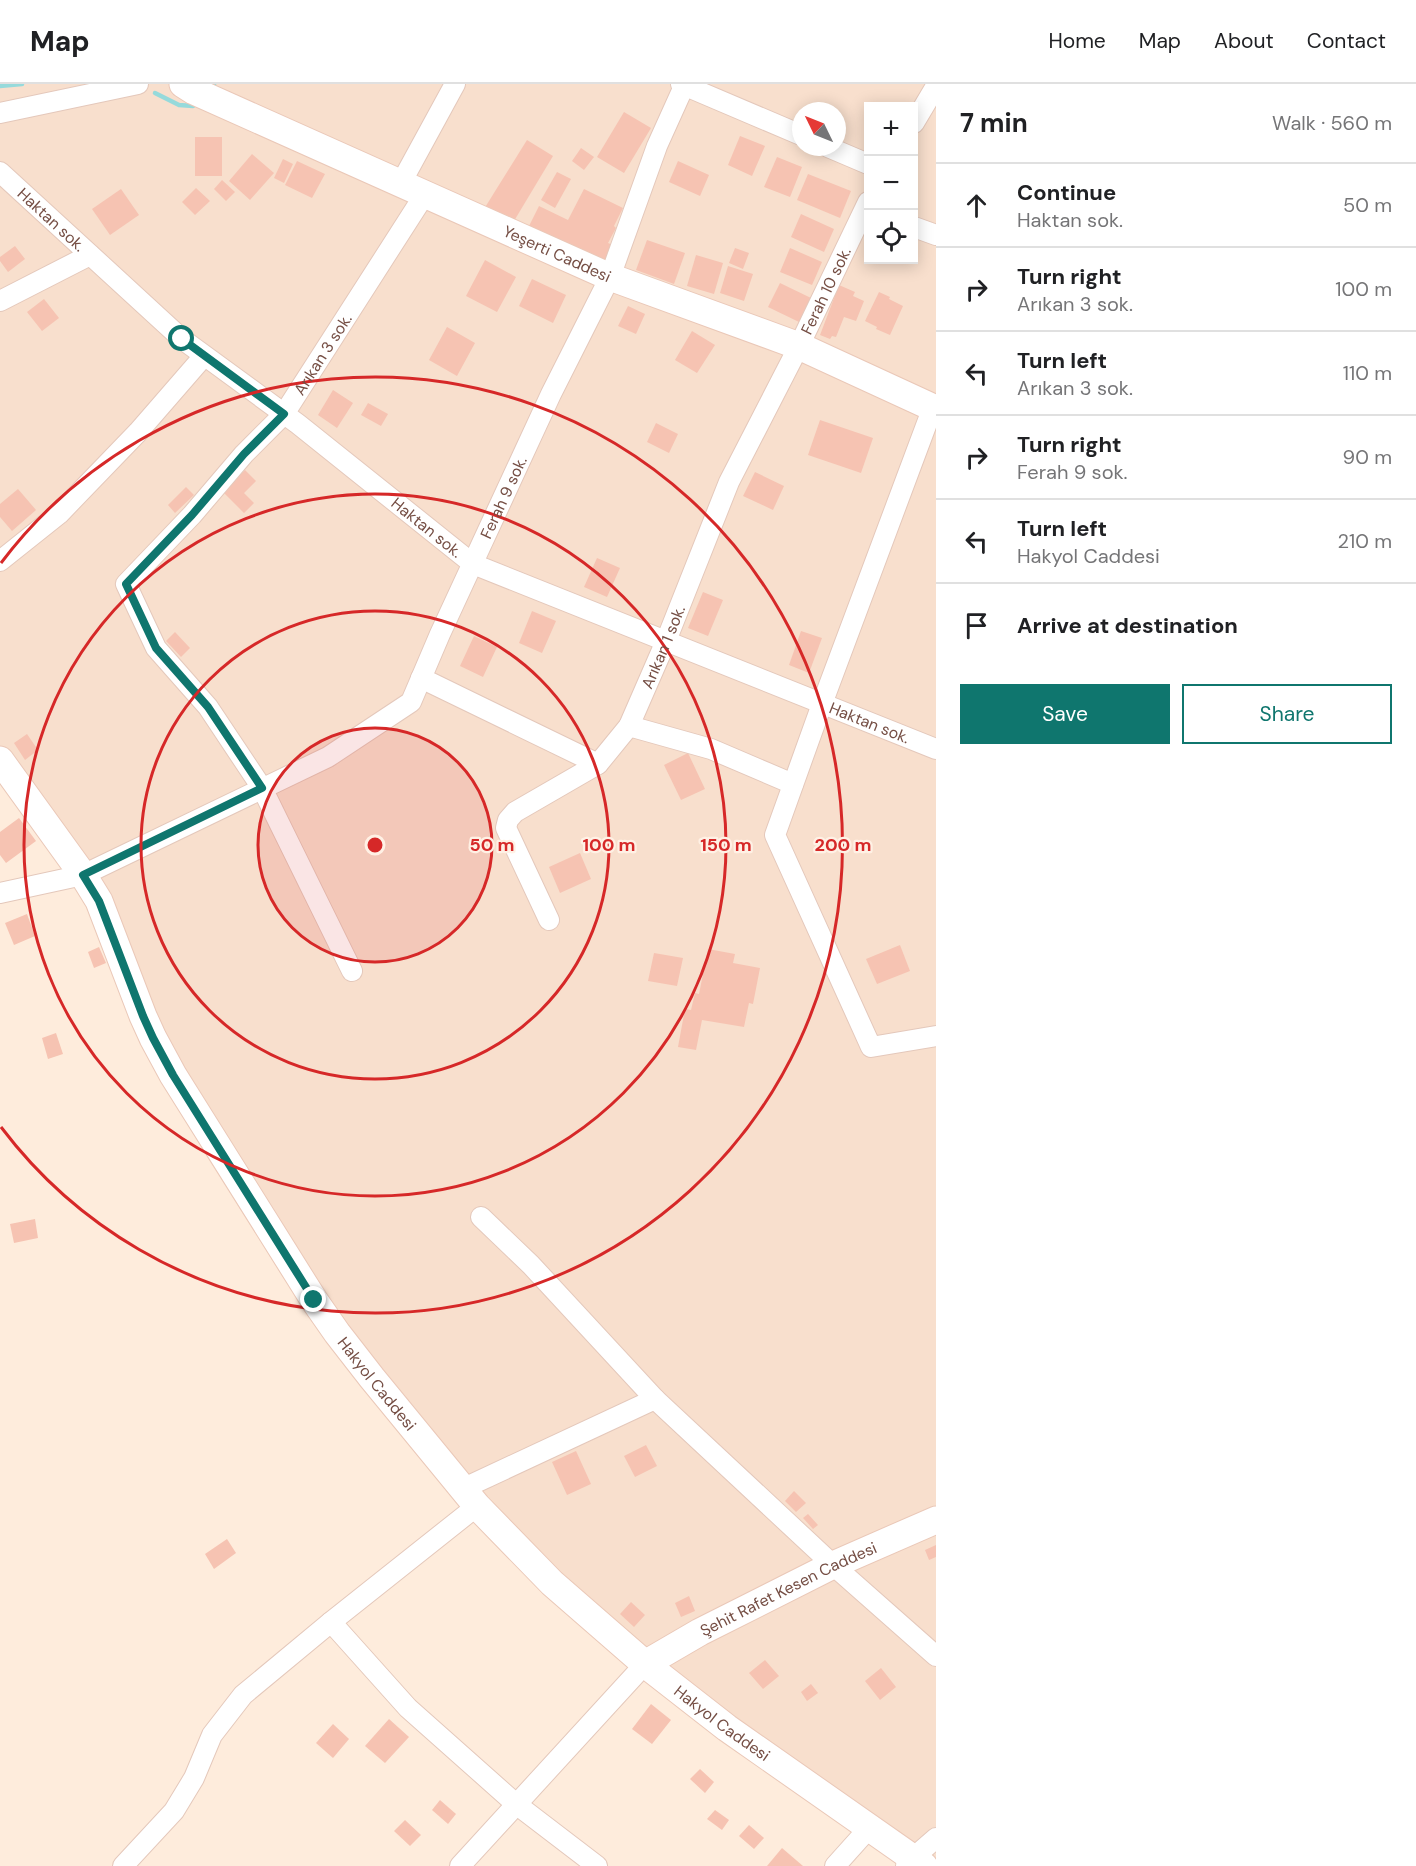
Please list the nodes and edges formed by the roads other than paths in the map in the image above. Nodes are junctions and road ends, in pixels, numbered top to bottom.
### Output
1 (138, 84) edge
2 (455, 84) edge
3 (683, 85) edge
4 (192, 86) edge
5 (936, 86) edge
6 (0, 113) edge
7 (918, 116) edge
8 (792, 131) edge
9 (846, 155) edge
10 (864, 162) edge
11 (0, 172) edge
12 (413, 188) junction
13 (866, 210) edge
14 (918, 228) edge
15 (936, 235) edge
16 (90, 255) junction
17 (610, 278) junction
18 (0, 301) edge
19 (799, 346) junction
20 (204, 356) junction
21 (934, 408) edge
22 (284, 414) junction
23 (0, 561) edge
24 (473, 564) junction
25 (666, 641) junction
26 (421, 678) junction
27 (822, 704) junction
28 (629, 726) junction
29 (936, 749) edge
30 (0, 760) edge
31 (598, 764) junction
32 (793, 784) junction
33 (262, 788) junction
34 (83, 875) junction
35 (0, 894) edge
36 (549, 920) dead end
37 (352, 971) dead end
38 (936, 1036) edge
39 (481, 1217) dead end
40 (655, 1399) junction
41 (470, 1497) junction
42 (936, 1520) edge
43 (833, 1565) junction
44 (331, 1622) junction
45 (936, 1656) edge
46 (645, 1664) junction
47 (516, 1804) junction
48 (870, 1827) junction
49 (936, 1838) edge
50 (914, 1863) edge
51 (123, 1866) edge
52 (460, 1866) edge
53 (597, 1866) edge
54 (835, 1866) edge

1 - 6 street
2 - 12 street, Arıkan 3 sok.
3 - 8 street
3 - 17 street, Ferah 9 sok.
4 - 12 street, Yeşerti Caddesi
5 - 7 street
9 - 10 street
11 - 16 street, Haktan sok.
12 - 17 street, Yeşerti Caddesi
12 - 22 street, Arıkan 3 sok.
13 - 19 street, Ferah 10 sok.
14 - 15 street
16 - 18 street
16 - 20 street, Haktan sok.
17 - 19 street, Yeşerti Caddesi
17 - 24 street, Ferah 9 sok.
19 - 21 street, Yeşerti Caddesi
19 - 25 street, Arıkan 1 sok.
20 - 22 street, Haktan sok.
20 - 23 street
21 - 27 street
22 - 24 street, Haktan sok.
22 - 33 street, Arıkan 3 sok.
24 - 25 street, Haktan sok.
24 - 26 street, Ferah 9 sok.
25 - 27 street, Haktan sok.
25 - 28 street, Arıkan 1 sok.
26 - 31 street
26 - 33 street, Ferah 9 sok.
27 - 29 street, Haktan sok.
27 - 32 street
28 - 31 street, Arıkan 1 sok.
28 - 32 street
30 - 34 street, Hakyol Caddesi
31 - 36 street
32 - 38 street
33 - 34 street, Ferah 9 sok.
33 - 37 street
34 - 35 street, Ferah 9 sok.
34 - 41 street, Hakyol Caddesi
39 - 40 street
40 - 41 street
40 - 43 street
41 - 44 street
41 - 46 street, Hakyol Caddesi
42 - 43 street, Şehit Rafet Kesen Caddesi
43 - 45 street
43 - 46 street, Şehit Rafet Kesen Caddesi
44 - 47 street
44 - 51 street
46 - 47 street
46 - 48 street, Hakyol Caddesi
47 - 52 street
47 - 53 street
48 - 50 street, Hakyol Caddesi
48 - 54 street
49 - 50 street

